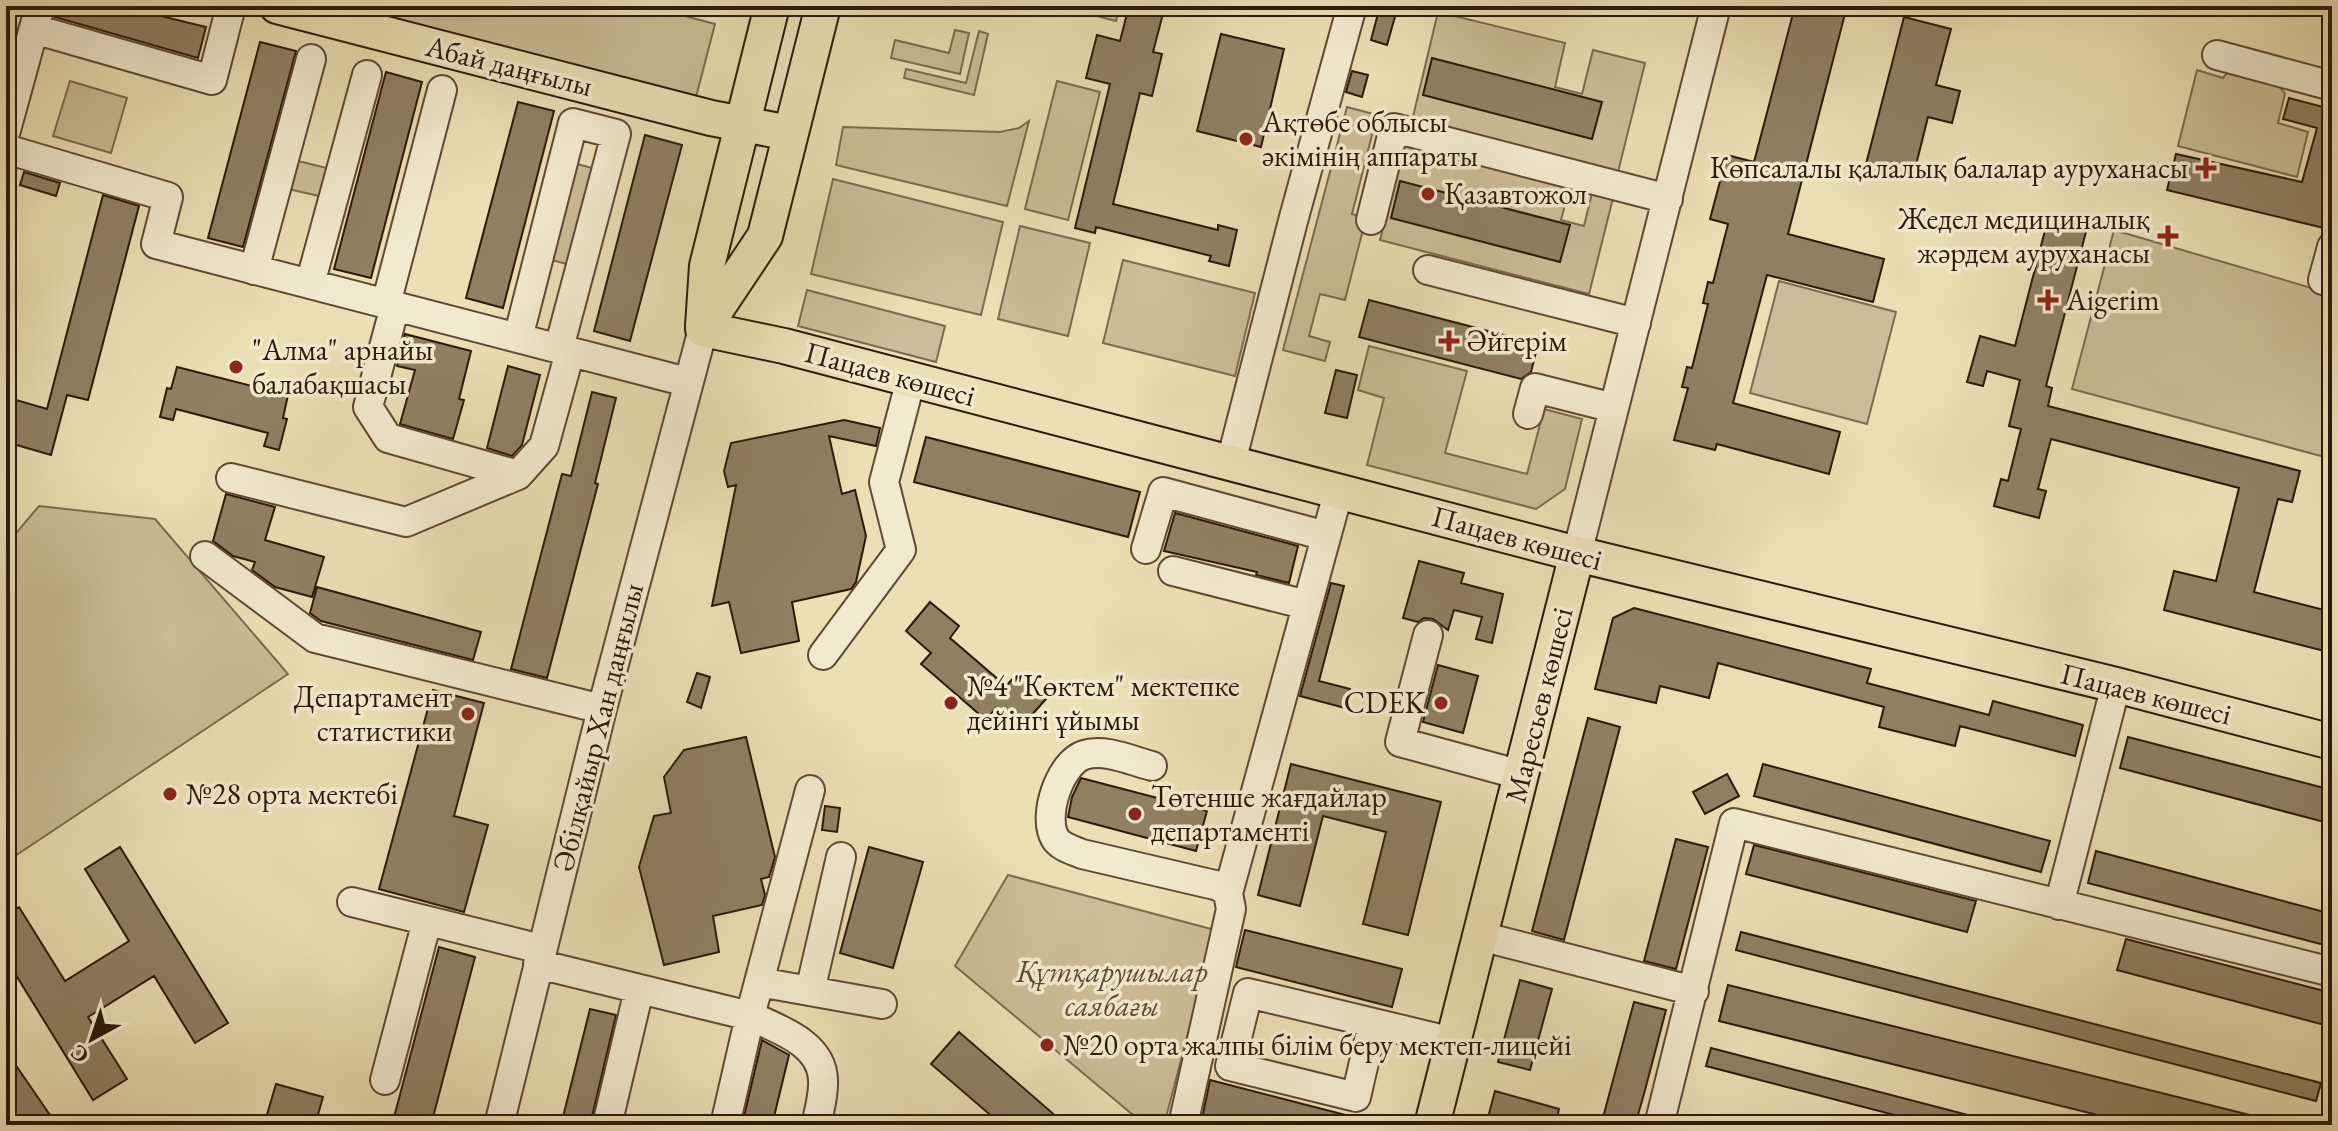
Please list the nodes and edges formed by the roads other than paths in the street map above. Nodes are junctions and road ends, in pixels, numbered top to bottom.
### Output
1 (231, 6) edge
2 (277, 6) edge
3 (772, 6) edge
4 (823, 6) edge
5 (1352, 6) edge
6 (1716, 6) edge
7 (37, 18) edge
8 (2217, 55) dead end
9 (311, 59) dead end
10 (367, 75) dead end
11 (2332, 86) edge
12 (442, 90) dead end
13 (742, 123) junction
14 (6, 130) edge
15 (790, 133) junction
16 (6, 149) edge
17 (1668, 199) junction
18 (1371, 220) dead end
19 (2332, 247) edge
20 (254, 270) junction
21 (1428, 270) dead end
22 (2323, 280) dead end
23 (310, 284) junction
24 (391, 305) junction
25 (1636, 323) junction
26 (703, 329) junction
27 (518, 338) junction
28 (564, 350) junction
29 (911, 379) junction
30 (687, 382) junction
31 (1614, 408) junction
32 (1528, 414) dead end
33 (1231, 462) junction
34 (518, 475) junction
35 (231, 478) dead end
36 (1339, 490) junction
37 (1326, 536) junction
38 (1146, 549) dead end
39 (1577, 554) junction
40 (205, 556) dead end
41 (1173, 571) dead end
42 (1307, 605) junction
43 (1428, 635) dead end
44 (823, 655) dead end
45 (2116, 685) junction
46 (602, 709) junction
47 (2332, 742) edge
48 (1152, 766) dead end
49 (1521, 775) junction
50 (810, 790) dead end
51 (841, 857) dead end
52 (1228, 893) junction
53 (352, 902) dead end
54 (2059, 905) junction
55 (427, 921) junction
56 (1480, 936) junction
57 (540, 956) junction
58 (2332, 972) edge
59 (759, 982) junction
60 (639, 990) junction
61 (810, 991) junction
62 (1694, 991) junction
63 (882, 1004) dead end
64 (750, 1016) junction
65 (1373, 1023) junction
66 (1453, 1042) junction
67 (385, 1080) dead end
68 (499, 1125) edge
69 (607, 1125) edge
70 (725, 1125) edge
71 (816, 1125) edge
72 (1183, 1125) edge
73 (1432, 1125) edge
74 (1659, 1125) edge

1 - 7 street
2 - 13 main road, Абай даңғылы
3 - 13 main road, Әбілқайыр Хан даңғылы
4 - 15 main road, Әбілқайыр Хан даңғылы
5 - 33 street
6 - 17 street, Маресьев көшесі
7 - 14 street
8 - 11 street
9 - 20 street
10 - 23 street
12 - 24 street
13 - 15 main road, Абай даңғылы
13 - 26 main road, Әбілқайыр Хан даңғылы
15 - 26 main road, Әбілқайыр Хан даңғылы
16 - 20 street
17 - 18 street
17 - 25 street, Маресьев көшесі
19 - 22 street
20 - 23 street
21 - 25 street
23 - 24 street
24 - 27 street
24 - 34 street
25 - 31 street, Маресьев көшесі
26 - 29 main road, Пацаев көшесі
26 - 30 street, Әбілқайыр Хан даңғылы
27 - 28 street
27 - 28 street
28 - 30 street
28 - 34 street
29 - 33 main road, Пацаев көшесі
29 - 44 street
30 - 46 street, Әбілқайыр Хан даңғылы
31 - 32 street
31 - 39 street, Маресьев көшесі
33 - 36 main road, Пацаев көшесі
34 - 35 street
36 - 37 street
36 - 39 main road, Пацаев көшесі
37 - 38 street
37 - 42 street
39 - 45 main road, Пацаев көшесі
39 - 49 main road, Маресьев көшесі
40 - 46 street
41 - 42 street
42 - 52 street
43 - 49 street
45 - 47 main road, Пацаев көшесі
45 - 54 street
46 - 57 street, Әбілқайыр Хан даңғылы
48 - 52 street
49 - 56 main road, Маресьев көшесі
50 - 59 street
51 - 61 street
52 - 72 street
53 - 55 street
54 - 58 street
54 - 62 street
55 - 57 street
55 - 67 street
56 - 62 street
56 - 66 main road, Маресьев көшесі
57 - 60 street
57 - 68 street, Әбілқайыр Хан даңғылы
59 - 61 street
59 - 64 street
60 - 64 street
60 - 69 street
61 - 63 street
62 - 74 street
64 - 70 street
64 - 71 street
65 - 65 street
65 - 66 street
66 - 73 main road, Маресьев көшесі

